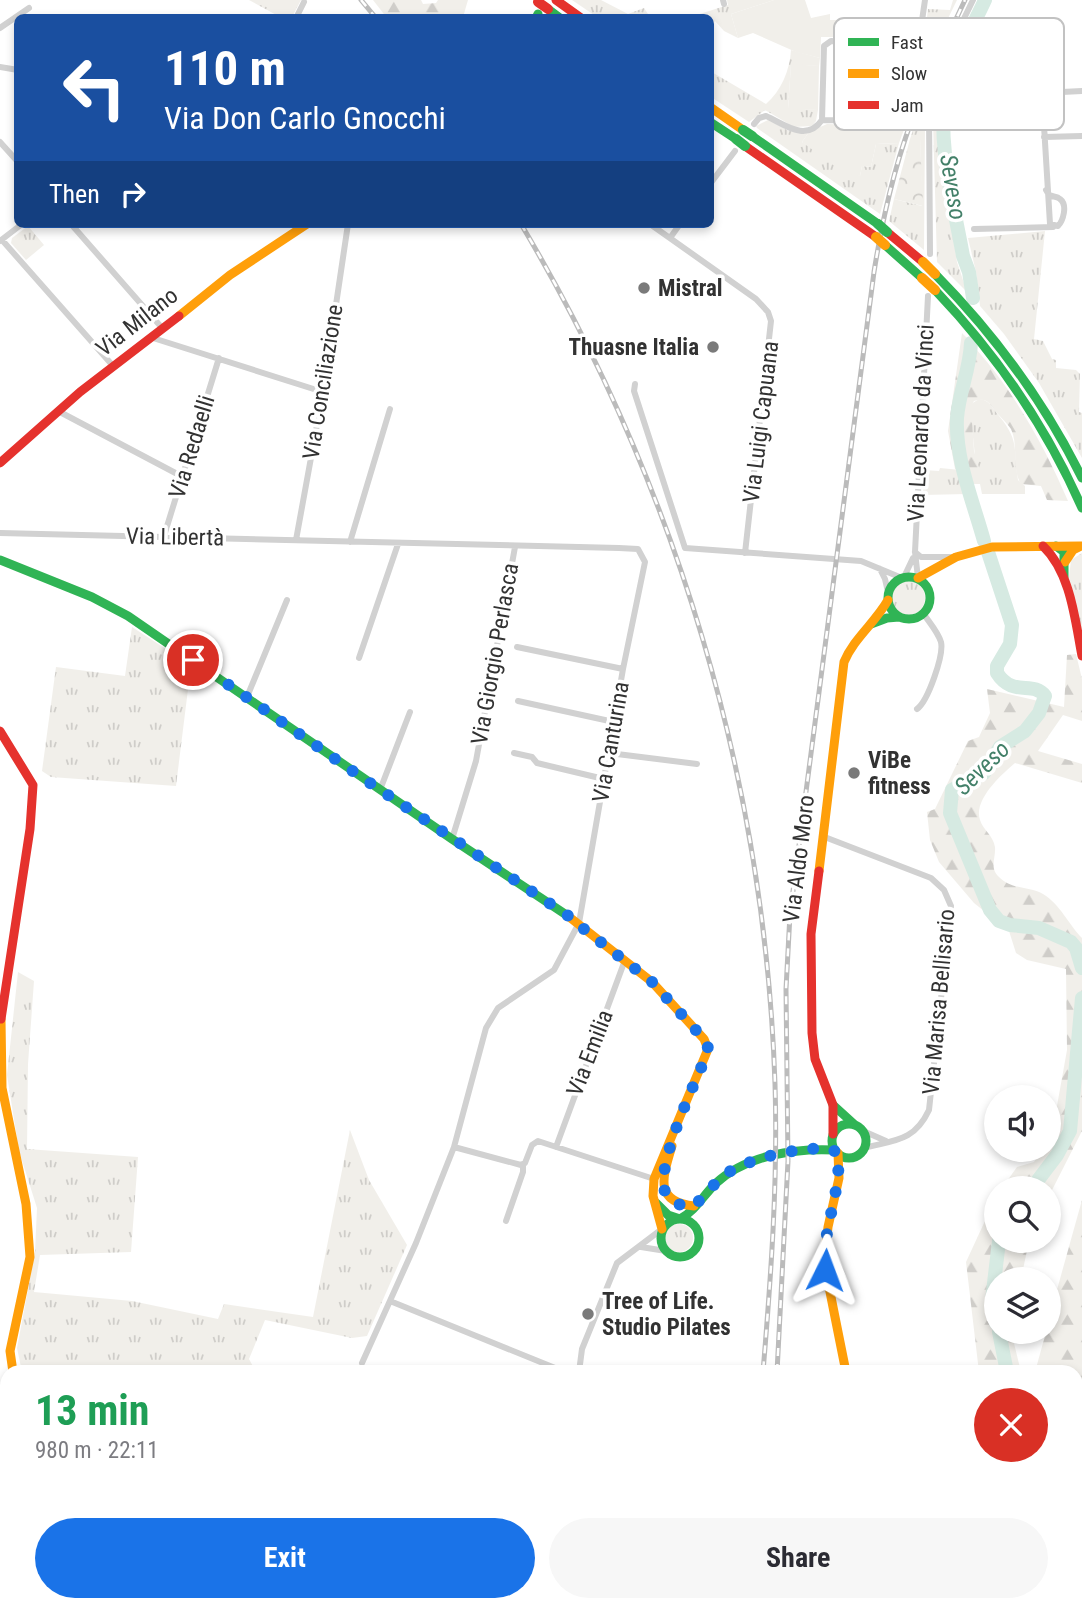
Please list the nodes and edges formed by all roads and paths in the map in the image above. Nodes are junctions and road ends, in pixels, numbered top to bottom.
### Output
1 (556, 0) edge
2 (925, 0) edge
3 (973, 0) edge
4 (304, 2) dead end
5 (29, 8) dead end
6 (21, 14) edge
7 (298, 14) edge
8 (575, 14) edge
9 (923, 18) edge
10 (964, 18) edge
11 (834, 42) edge
12 (1082, 91) edge
13 (1064, 92) edge
14 (714, 111) edge
15 (822, 120) junction
16 (834, 120) edge
17 (714, 124) edge
18 (929, 130) edge
19 (1044, 130) edge
20 (1082, 136) edge
21 (1044, 137) junction
22 (744, 138) junction
23 (1, 145) edge
24 (14, 158) edge
25 (714, 179) edge
26 (1046, 190) junction
27 (1055, 226) junction
28 (17, 228) edge
29 (75, 228) edge
30 (301, 228) edge
31 (347, 228) edge
32 (656, 228) edge
33 (677, 228) edge
34 (974, 229) dead end
35 (670, 238) junction
36 (1, 240) edge
37 (926, 258) junction
38 (931, 293) junction
39 (163, 329) junction
40 (153, 338) junction
41 (219, 358) junction
42 (114, 367) junction
43 (635, 384) dead end
44 (323, 391) junction
45 (390, 409) dead end
46 (58, 411) junction
47 (0, 463) edge
48 (183, 477) junction
49 (1082, 478) edge
50 (1082, 508) edge
51 (0, 533) edge
52 (164, 536) junction
53 (296, 540) junction
54 (350, 542) junction
55 (398, 544) junction
56 (1043, 546) junction
57 (1061, 546) junction
58 (1082, 546) edge
59 (515, 547) junction
60 (915, 551) junction
61 (745, 553) junction
62 (956, 557) junction
63 (0, 561) edge
64 (645, 562) joint
65 (1060, 562) junction
66 (941, 564) junction
67 (879, 568) junction
68 (903, 577) junction
69 (918, 578) junction
70 (929, 590) junction
71 (888, 596) junction
72 (287, 600) dead end
73 (923, 613) junction
74 (900, 617) junction
75 (870, 625) junction
76 (517, 647) dead end
77 (1082, 656) edge
78 (359, 658) dead end
79 (623, 669) junction
80 (247, 697) junction
81 (518, 701) dead end
82 (917, 709) dead end
83 (410, 712) dead end
84 (614, 722) junction
85 (0, 731) edge
86 (609, 752) junction
87 (514, 753) dead end
88 (697, 764) dead end
89 (604, 779) junction
90 (380, 790) junction
91 (822, 836) junction
92 (452, 839) junction
93 (579, 923) junction
94 (625, 960) junction
95 (833, 1105) junction
96 (676, 1126) junction
97 (859, 1128) junction
98 (833, 1135) junction
99 (887, 1142) junction
100 (453, 1147) junction
101 (556, 1147) junction
102 (811, 1148) junction
103 (864, 1148) junction
104 (837, 1152) junction
105 (854, 1157) junction
106 (523, 1165) junction
107 (839, 1178) junction
108 (654, 1179) junction
109 (705, 1196) junction
110 (655, 1201) junction
111 (694, 1206) junction
112 (680, 1219) junction
113 (506, 1221) dead end
114 (696, 1228) junction
115 (662, 1230) junction
116 (636, 1248) junction
117 (666, 1251) junction
118 (390, 1301) junction
119 (362, 1363) dead end
120 (12, 1365) edge
121 (548, 1365) edge
122 (580, 1365) edge
123 (845, 1365) edge

1 - 8 main road
2 - 9 street
3 - 10 street
4 - 7 street
5 - 6 street
11 - 15 street
12 - 13 street
14 - 22 main road
15 - 16 street
15 - 22 street
17 - 22 main road
18 - 37 street
19 - 21 street
20 - 21 street
21 - 26 street
22 - 25 street
22 - 37 main road, bridge
22 - 38 main road, bridge
23 - 24 street
26 - 27 street
26 - 27 street
27 - 34 street
28 - 36 street
29 - 39 street
30 - 39 main road, Via Milano
31 - 44 street, Via Conciliazione
32 - 35 street, Via Luigi Capuana
33 - 35 street
35 - 61 street, Via Luigi Capuana
36 - 42 street
37 - 49 main road, bridge
38 - 50 main road
38 - 60 street, Via Leonardo da Vinci
39 - 40 main road, Via Milano
40 - 41 street
40 - 42 main road, Via Milano
41 - 44 street
41 - 48 street, Via Redaelli
42 - 46 main road, Via Milano
43 - 61 street
44 - 53 street, Via Conciliazione
45 - 54 street
46 - 47 main road, Via Milano
46 - 48 street
48 - 52 street, Via Redaelli
51 - 52 street, Via Libertà
52 - 53 street, Via Libertà
53 - 54 street, Via Libertà
54 - 55 street, Via Libertà
55 - 59 street, Via Libertà
55 - 78 street
56 - 57 main road
56 - 62 main road
56 - 65 main road
57 - 58 main road
57 - 65 main road
58 - 65 main road
59 - 64 street, Via Libertà
59 - 92 street, Via Giorgio Perlasca
60 - 62 street
60 - 68 street
60 - 69 street
61 - 67 street
62 - 66 main road
63 - 80 main road
64 - 79 street, Via Canturina
65 - 77 main road
66 - 69 main road
66 - 70 main road
67 - 68 street
67 - 71 street
68 - 69 main road
68 - 71 main road
69 - 70 main road
70 - 73 main road
71 - 74 main road
71 - 75 main road, Via Aldo Moro
72 - 80 street
73 - 74 main road
73 - 82 street
74 - 75 main road
75 - 91 main road, Via Aldo Moro
76 - 79 street
79 - 84 street, Via Canturina
80 - 90 main road
81 - 84 street
83 - 90 street
84 - 86 street, Via Canturina
85 - 120 main road
86 - 88 street
86 - 89 street, Via Canturina
87 - 89 street
89 - 93 street, Via Canturina
90 - 92 main road
91 - 95 main road, Via Aldo Moro
91 - 99 street, Via Marisa Bellisario
92 - 93 main road
93 - 94 main road
93 - 100 street, Via Canturina
94 - 96 main road
94 - 101 street, Via Emilia
95 - 97 main road, Via Aldo Moro
95 - 98 main road, Via Aldo Moro
96 - 108 main road
96 - 111 main road
97 - 98 main road
97 - 99 street
97 - 103 main road
98 - 102 main road
98 - 104 main road
99 - 103 street, Via Marisa Bellisario
100 - 106 street
100 - 118 street, Via Canturina
101 - 106 street
101 - 108 street
102 - 104 main road
102 - 109 main road
103 - 105 main road
104 - 105 main road
104 - 107 main road
105 - 107 main road
106 - 113 street
107 - 123 main road
108 - 110 main road
109 - 111 main road
109 - 114 main road
110 - 112 main road
110 - 115 main road
111 - 112 main road
112 - 114 main road
112 - 115 main road
114 - 117 main road
115 - 116 street
115 - 117 main road
116 - 117 street
116 - 122 street
118 - 119 street, Via Canturina
118 - 121 street

